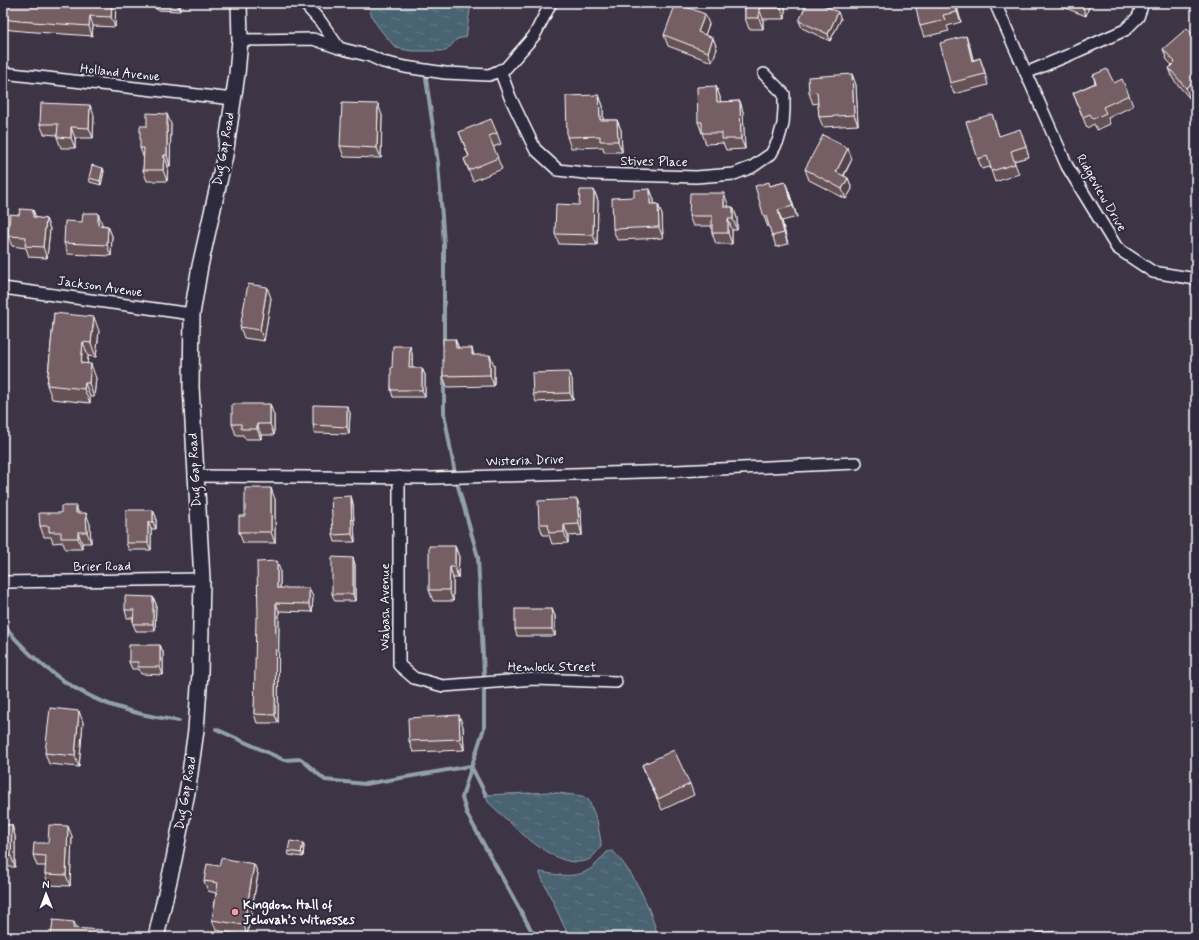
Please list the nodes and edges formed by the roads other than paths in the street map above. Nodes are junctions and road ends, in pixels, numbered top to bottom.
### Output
1 (239, 3) edge
2 (304, 3) edge
3 (551, 3) edge
4 (995, 3) edge
5 (1143, 3) edge
6 (240, 40) junction
7 (339, 48) junction
8 (500, 70) junction
9 (3, 73) edge
10 (1026, 73) junction
11 (764, 74) dead end
12 (233, 99) junction
13 (1196, 278) edge
14 (3, 288) edge
15 (192, 314) junction
16 (856, 463) dead end
17 (195, 476) junction
18 (399, 477) junction
19 (202, 579) junction
20 (3, 582) edge
21 (488, 682) joint
22 (616, 682) dead end
23 (156, 937) edge

1 - 6 street, Dug Gap Road
2 - 7 street
3 - 8 street
4 - 10 street, Ridgeview Drive
5 - 10 street
6 - 7 street
6 - 12 street, Dug Gap Road
7 - 8 street
8 - 11 street, Stives Place
9 - 12 street, Holland Avenue
10 - 13 street, Ridgeview Drive
12 - 15 street, Dug Gap Road
14 - 15 street, Jackson Avenue
15 - 17 street, Dug Gap Road
16 - 18 street, Wisteria Drive
17 - 18 street, Wisteria Drive
17 - 19 street, Dug Gap Road
18 - 21 street, Wabash Avenue
19 - 20 street, Brier Road
19 - 23 street, Dug Gap Road
21 - 22 street, Hemlock Street

